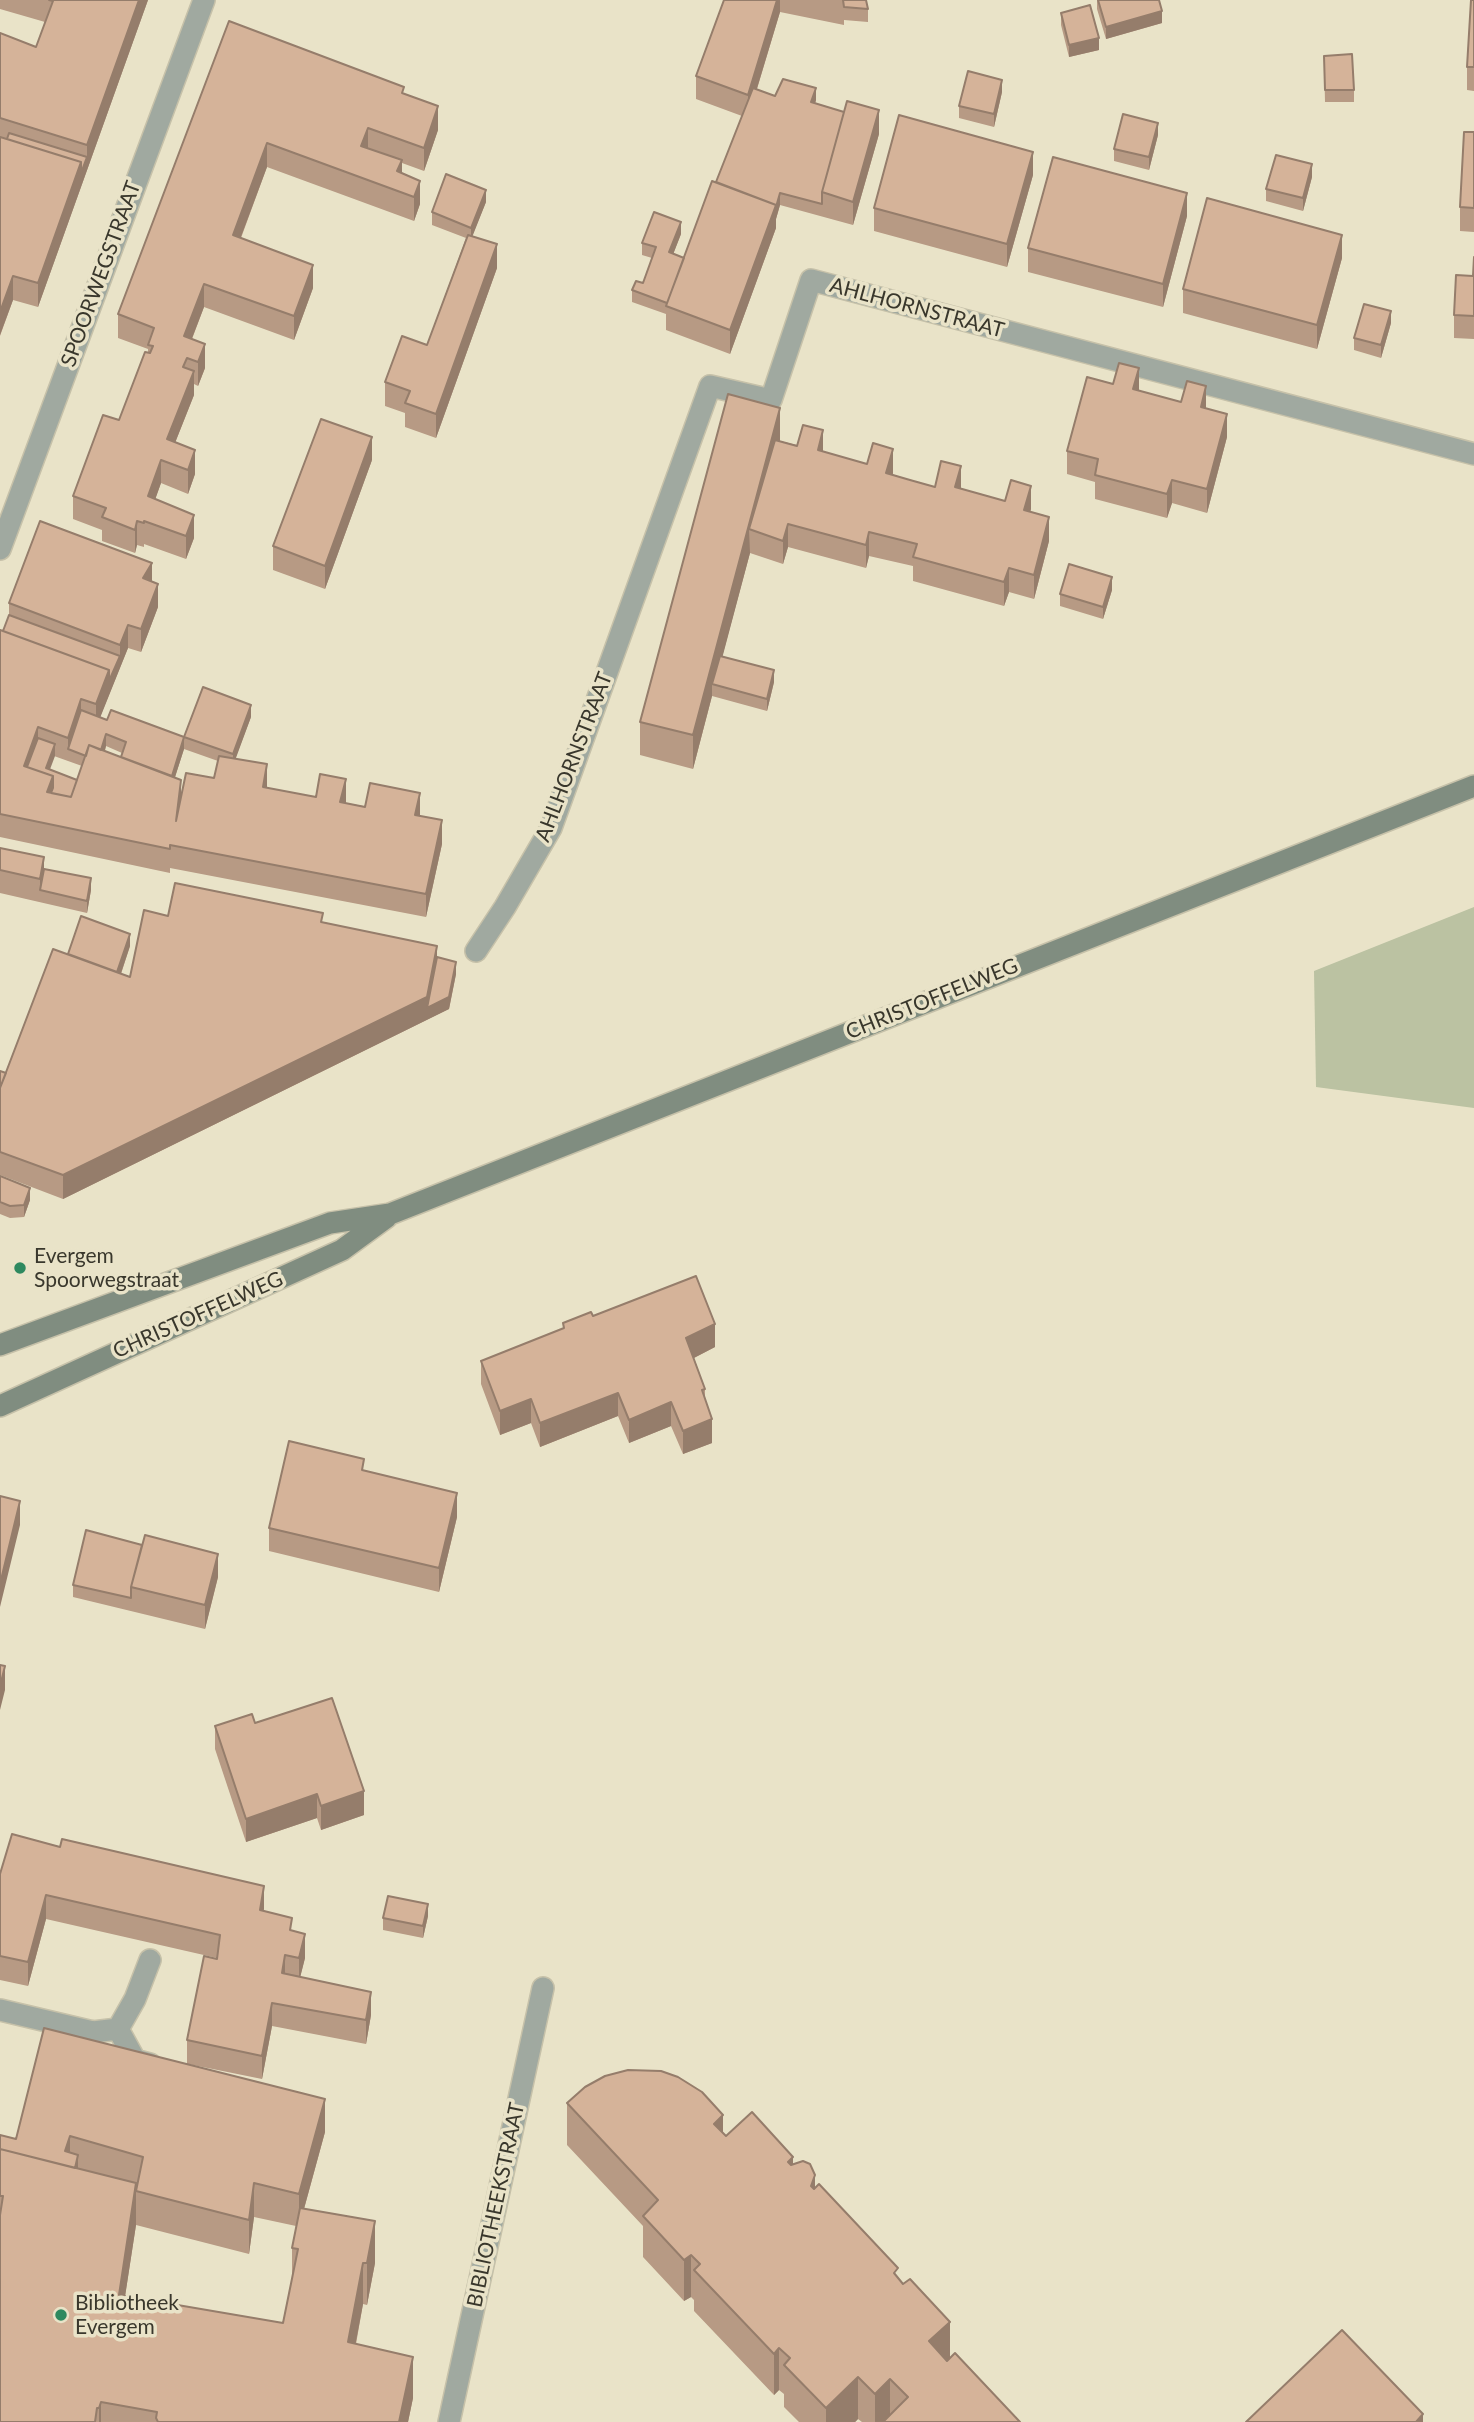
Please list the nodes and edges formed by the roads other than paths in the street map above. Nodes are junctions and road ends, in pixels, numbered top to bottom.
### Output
1 (204, 0) edge
2 (1474, 454) edge
3 (0, 549) edge
4 (1474, 786) edge
5 (476, 951) dead end
6 (390, 1214) junction
7 (0, 1345) edge
8 (0, 1406) edge
9 (150, 1960) dead end
10 (543, 1988) dead end
11 (0, 2010) edge
12 (118, 2029) junction
13 (173, 2070) edge
14 (449, 2422) edge

1 - 3 street, SPOORWEGSTRAAT
2 - 5 street, AHLHORNSTRAAT
4 - 6 main road, CHRISTOFFELWEG
6 - 7 main road, CHRISTOFFELWEG
6 - 8 main road, CHRISTOFFELWEG
9 - 12 street
10 - 14 street, BIBLIOTHEEKSTRAAT
11 - 12 street
12 - 13 street

